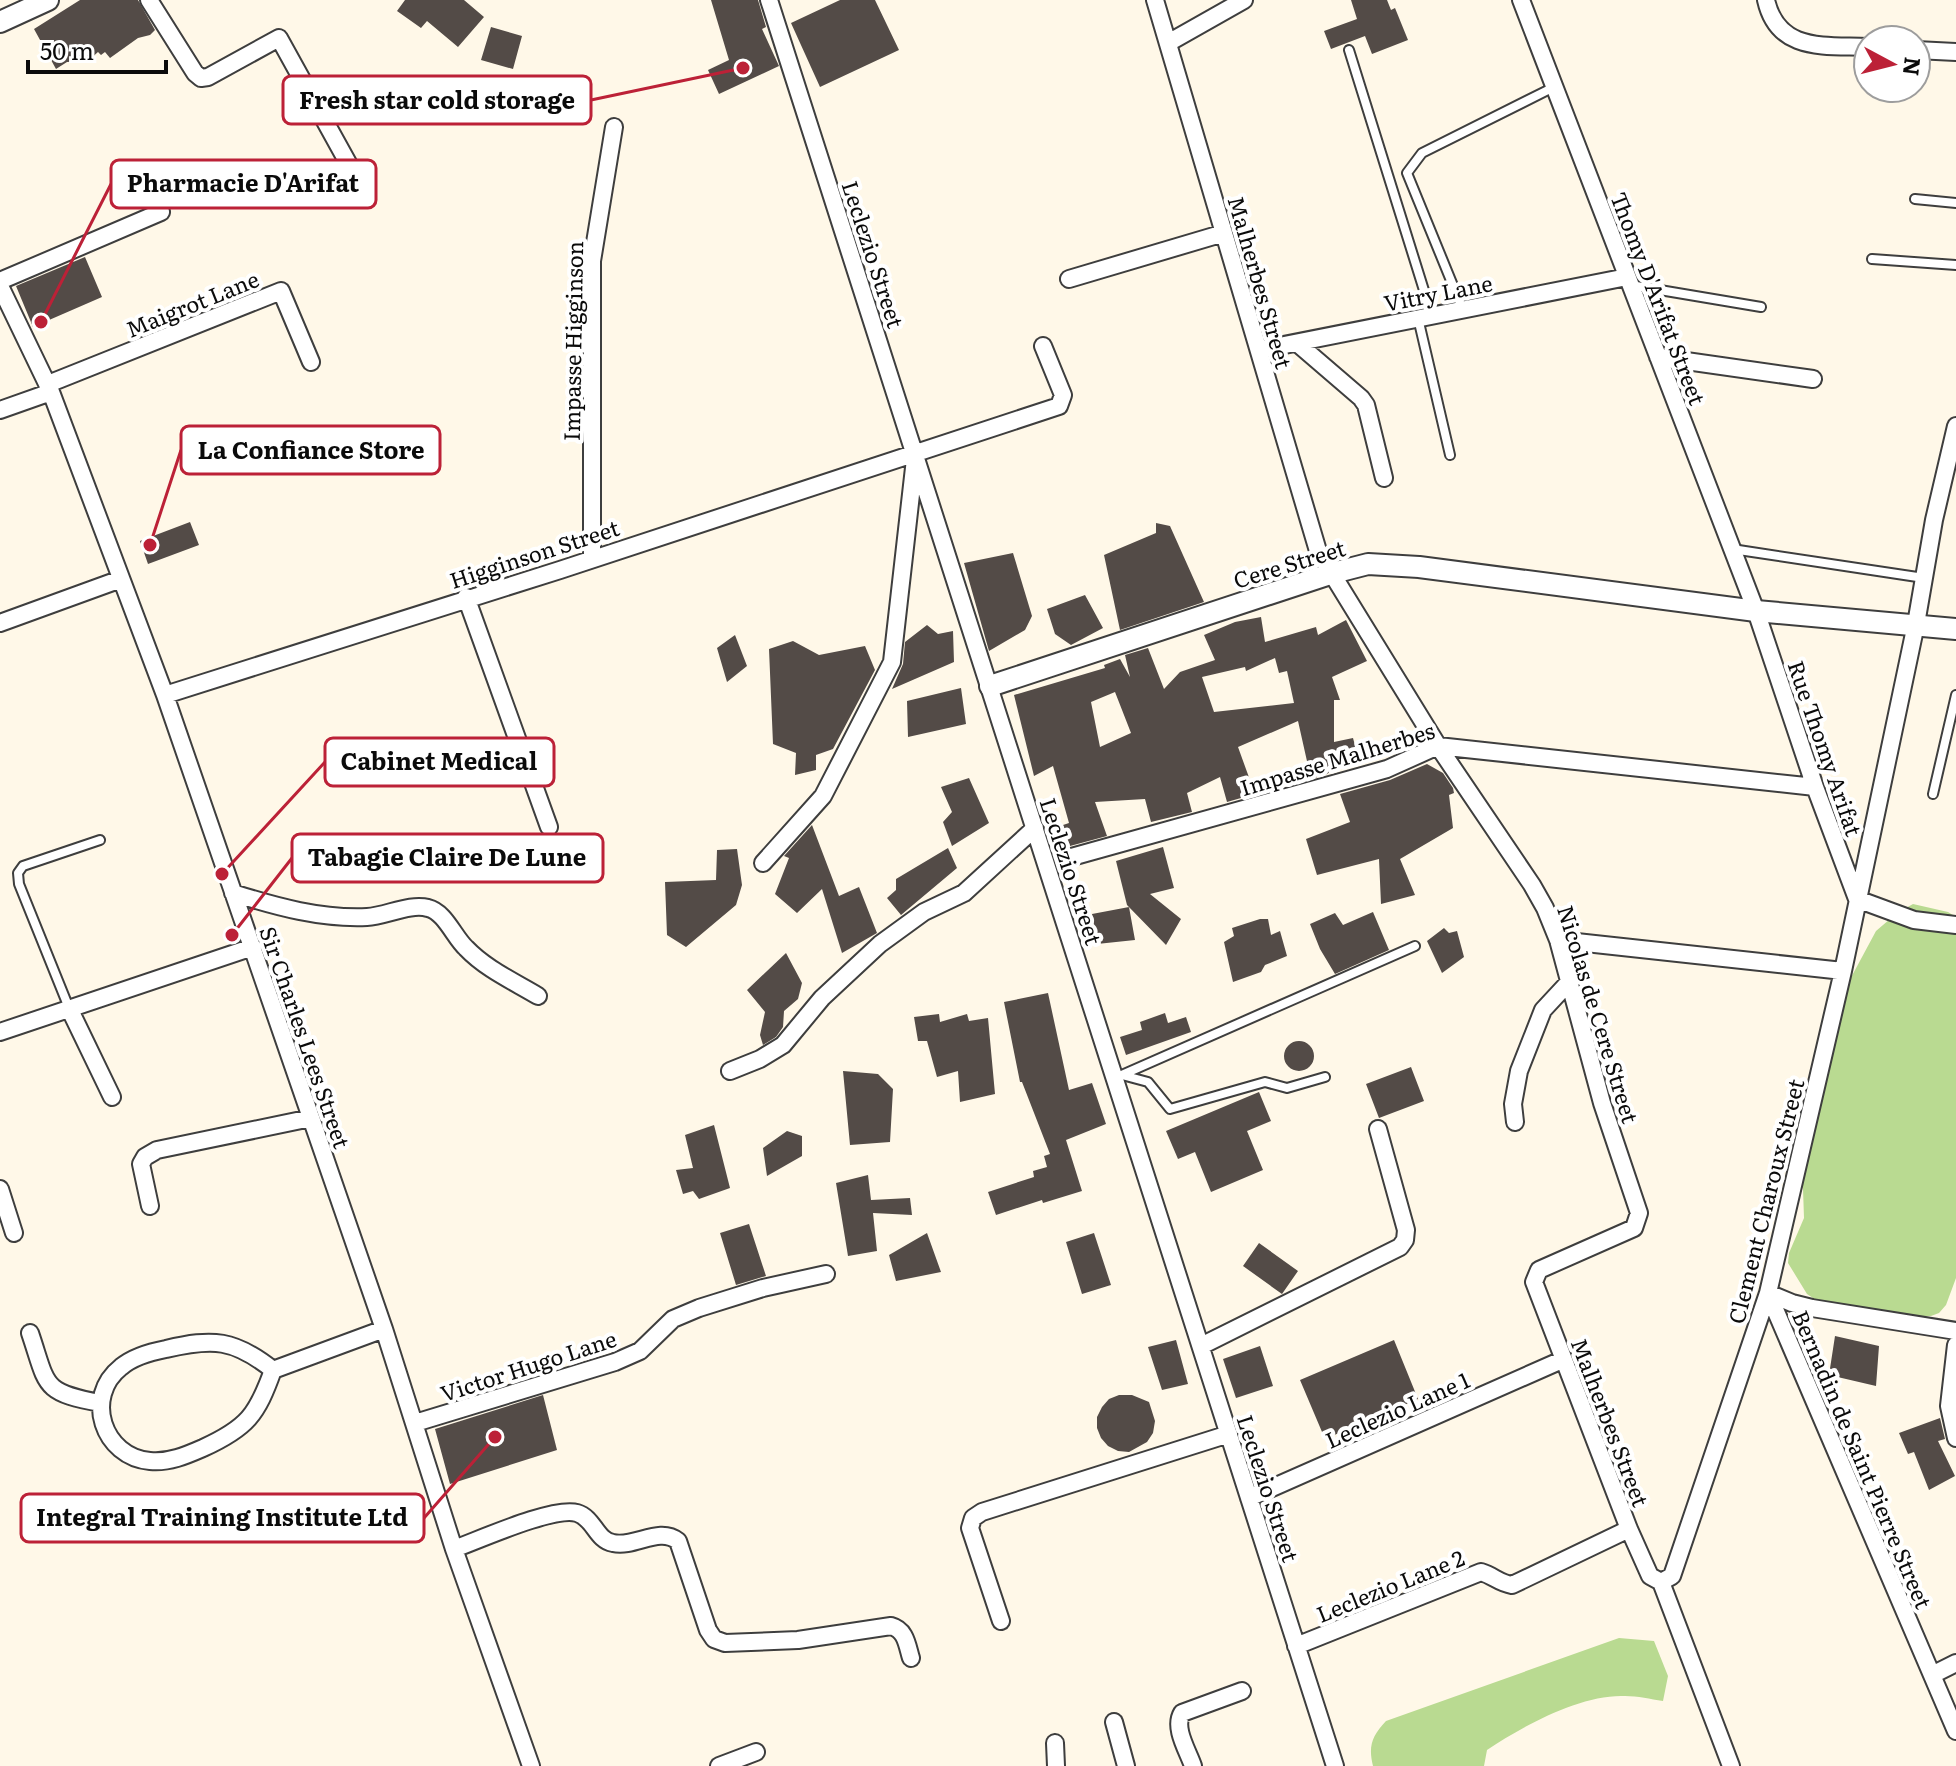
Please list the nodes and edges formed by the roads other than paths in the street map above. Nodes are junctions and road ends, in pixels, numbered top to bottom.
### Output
1 (48, 0) edge
2 (149, 0) edge
3 (1155, 0) edge
4 (1244, 0) edge
5 (1521, 0) edge
6 (1766, 0) edge
7 (774, 2) edge
8 (0, 22) edge
9 (1168, 43) junction
10 (1852, 46) edge
11 (1349, 50) dead end
12 (1932, 51) edge
13 (1956, 52) edge
14 (1554, 87) junction
15 (614, 127) dead end
16 (358, 181) dead end
17 (1915, 199) dead end
18 (1956, 203) edge
19 (161, 212) dead end
20 (1224, 233) junction
21 (1872, 259) dead end
22 (1956, 265) edge
23 (1069, 279) dead end
24 (1628, 280) junction
25 (0, 284) edge
26 (1761, 307) dead end
27 (1463, 310) junction
28 (1425, 317) junction
29 (1297, 343) junction
30 (1043, 346) dead end
31 (1259, 350) junction
32 (1658, 357) junction
33 (311, 362) dead end
34 (1813, 379) dead end
35 (50, 388) junction
36 (0, 410) edge
37 (1956, 426) edge
38 (916, 454) junction
39 (1450, 455) dead end
40 (1384, 478) dead end
41 (1732, 549) junction
42 (592, 558) junction
43 (1333, 573) junction
44 (1924, 578) junction
45 (121, 579) junction
46 (466, 597) junction
47 (1756, 611) junction
48 (0, 623) edge
49 (1916, 624) junction
50 (1956, 629) edge
51 (990, 686) junction
52 (165, 695) junction
53 (1956, 695) edge
54 (1438, 746) junction
55 (1815, 787) junction
56 (1933, 794) dead end
57 (549, 827) dead end
58 (1035, 828) junction
59 (100, 840) dead end
60 (1068, 858) dead end
61 (763, 863) dead end
62 (233, 893) junction
63 (1857, 899) junction
64 (1956, 925) edge
65 (1558, 940) junction
66 (1415, 946) dead end
67 (253, 947) junction
68 (1843, 971) junction
69 (1569, 982) junction
70 (538, 996) dead end
71 (70, 1010) junction
72 (0, 1032) edge
73 (730, 1071) dead end
74 (1118, 1076) junction
75 (1325, 1077) dead end
76 (112, 1097) dead end
77 (311, 1118) junction
78 (1515, 1122) dead end
79 (1378, 1129) dead end
80 (0, 1189) edge
81 (150, 1206) dead end
82 (14, 1233) dead end
83 (1539, 1270) joint
84 (826, 1274) dead end
85 (1768, 1293) junction
86 (384, 1329) junction
87 (1956, 1331) edge
88 (30, 1333) dead end
89 (1956, 1345) edge
90 (1201, 1346) junction
91 (1562, 1360) junction
92 (273, 1370) junction
93 (100, 1403) junction
94 (415, 1423) junction
95 (1229, 1434) junction
96 (1956, 1438) edge
97 (1249, 1498) junction
98 (1629, 1529) junction
99 (454, 1549) junction
100 (1661, 1582) junction
101 (1001, 1621) dead end
102 (1296, 1646) junction
103 (911, 1658) dead end
104 (1956, 1663) edge
105 (1932, 1675) junction
106 (1242, 1691) dead end
107 (1114, 1722) dead end
108 (1956, 1731) edge
109 (1055, 1743) dead end
110 (756, 1752) dead end
111 (1333, 1761) edge
112 (531, 1766) edge
113 (719, 1766) edge
114 (1056, 1766) edge
115 (1126, 1766) edge
116 (1193, 1766) edge
117 (1731, 1766) edge

1 - 8 street
2 - 16 street
3 - 9 street, Malherbes Street
4 - 9 street
5 - 14 street, Thomy D'Arifat Street
6 - 10 street
7 - 38 street, Leclezio Street
9 - 20 street, Malherbes Street
11 - 28 lane
12 - 13 street
14 - 24 street, Thomy D'Arifat Street
14 - 27 lane
15 - 42 street, Impasse Higginson
17 - 18 lane
19 - 25 street
20 - 23 street
20 - 31 street, Malherbes Street
21 - 22 lane
24 - 26 lane
24 - 27 street, Vitry Lane
24 - 32 street, Thomy D'Arifat Street
25 - 35 street, Sir Charles Lees Street
27 - 28 street, Vitry Lane
28 - 29 street, Vitry Lane
28 - 39 lane
29 - 31 street, Vitry Lane
29 - 40 street
30 - 38 street, Higginson Street
31 - 43 street, Malherbes Street
32 - 34 street
32 - 41 street, Thomy D'Arifat Street
33 - 35 street, Maigrot Lane
35 - 36 street
35 - 45 street, Sir Charles Lees Street
37 - 44 street, Clement Charoux Street
38 - 42 street, Higginson Street
38 - 51 street, Leclezio Street
38 - 61 street
41 - 44 lane
41 - 47 street, Thomy D'Arifat Street
42 - 46 street, Higginson Street
43 - 47 street, Cere Street
43 - 51 street, Cere Street
43 - 54 street, Nicolas de Cere Street
44 - 49 street, Clement Charoux Street
45 - 48 street
45 - 52 street, Sir Charles Lees Street
46 - 52 street, Higginson Street
46 - 57 street
47 - 49 street, Cere Street
47 - 55 street, Rue Thomy Arifat
49 - 50 street, Cere Street
49 - 63 street, Clement Charoux Street
51 - 58 street, Leclezio Street
52 - 62 street, Sir Charles Lees Street
53 - 56 lane
54 - 55 street, Impasse Malherbes
54 - 60 street, Impasse Malherbes
54 - 65 street, Nicolas de Cere Street
55 - 63 street, Rue Thomy Arifat
58 - 73 street
58 - 74 street, Leclezio Street
59 - 71 lane
62 - 67 street, Sir Charles Lees Street
62 - 70 street
63 - 64 street
63 - 68 street, Clement Charoux Street
65 - 68 street
65 - 69 street, Nicolas de Cere Street
66 - 74 lane
67 - 71 street
67 - 77 street, Sir Charles Lees Street
68 - 85 street, Clement Charoux Street
69 - 78 street
69 - 83 street, Nicolas de Cere Street
71 - 72 street
71 - 76 street
74 - 75 lane
74 - 90 street, Leclezio Street
77 - 81 street
77 - 86 street, Sir Charles Lees Street
79 - 90 street
80 - 82 street
83 - 91 street, Malherbes Street
84 - 94 street, Victor Hugo Lane
85 - 87 street
85 - 100 street, Clement Charoux Street
85 - 105 street, Bernadin de Saint Pierre Street
86 - 92 street
86 - 94 street, Sir Charles Lees Street
88 - 93 street
89 - 96 street
90 - 95 street, Leclezio Street
91 - 97 street, Leclezio Lane 1
91 - 98 street, Malherbes Street
92 - 93 street
92 - 93 street
94 - 99 street, Sir Charles Lees Street
95 - 97 street, Leclezio Street
95 - 101 street
97 - 102 street, Leclezio Street
98 - 100 street, Malherbes Street
98 - 102 street, Leclezio Lane 2
99 - 103 street
99 - 112 street, Sir Charles Lees Street
100 - 117 street
102 - 111 street, Leclezio Street
104 - 105 street
105 - 108 street, Bernadin de Saint Pierre Street
106 - 116 street
107 - 115 street
109 - 114 street
110 - 113 street

